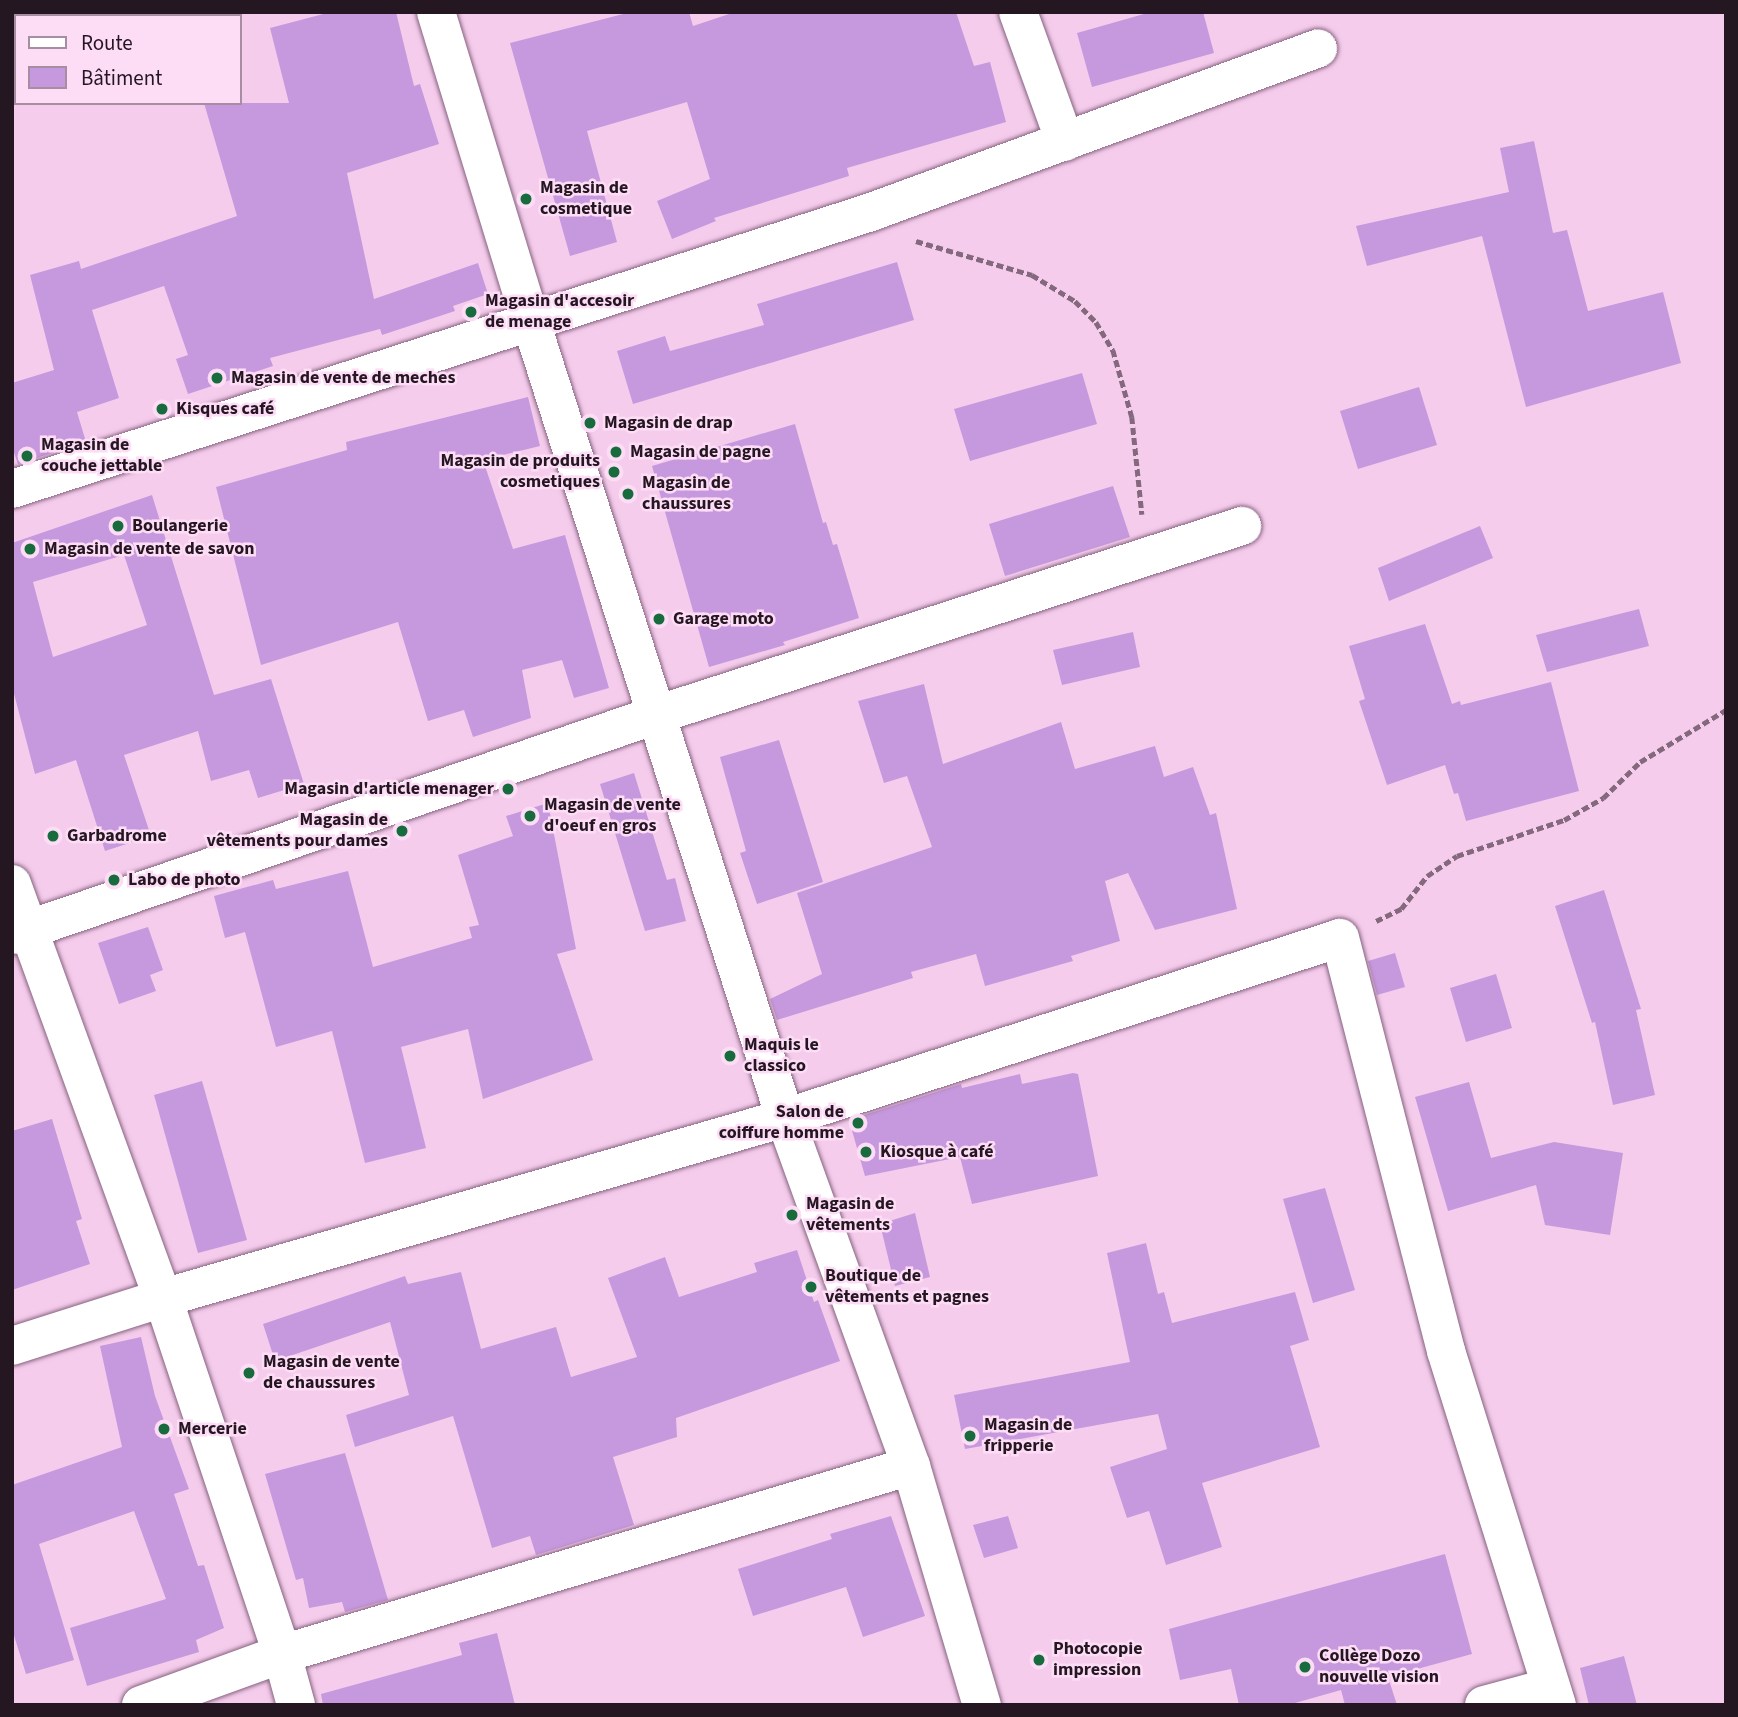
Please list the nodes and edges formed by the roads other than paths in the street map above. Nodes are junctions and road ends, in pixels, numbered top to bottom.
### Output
1 (436, 12) edge
2 (1018, 12) edge
3 (1318, 48) dead end
4 (1065, 142) junction
5 (531, 322) junction
6 (12, 489) edge
7 (1242, 526) dead end
8 (656, 715) junction
9 (12, 884) edge
10 (20, 933) edge
11 (785, 1118) junction
12 (163, 1298) junction
13 (12, 1346) edge
14 (911, 1466) junction
15 (282, 1654) junction
16 (1554, 1696) edge
17 (141, 1705) edge
18 (296, 1705) edge
19 (982, 1705) edge
20 (1484, 1705) edge

1 - 5 street
2 - 4 street
3 - 4 street
4 - 5 street
5 - 6 street
5 - 8 street
7 - 8 street
8 - 10 street
8 - 11 street
9 - 10 street
10 - 12 street
11 - 12 street
11 - 14 street
11 - 16 street
12 - 13 street
12 - 15 street
14 - 15 street
14 - 19 street
15 - 17 street
15 - 18 street
16 - 20 street

